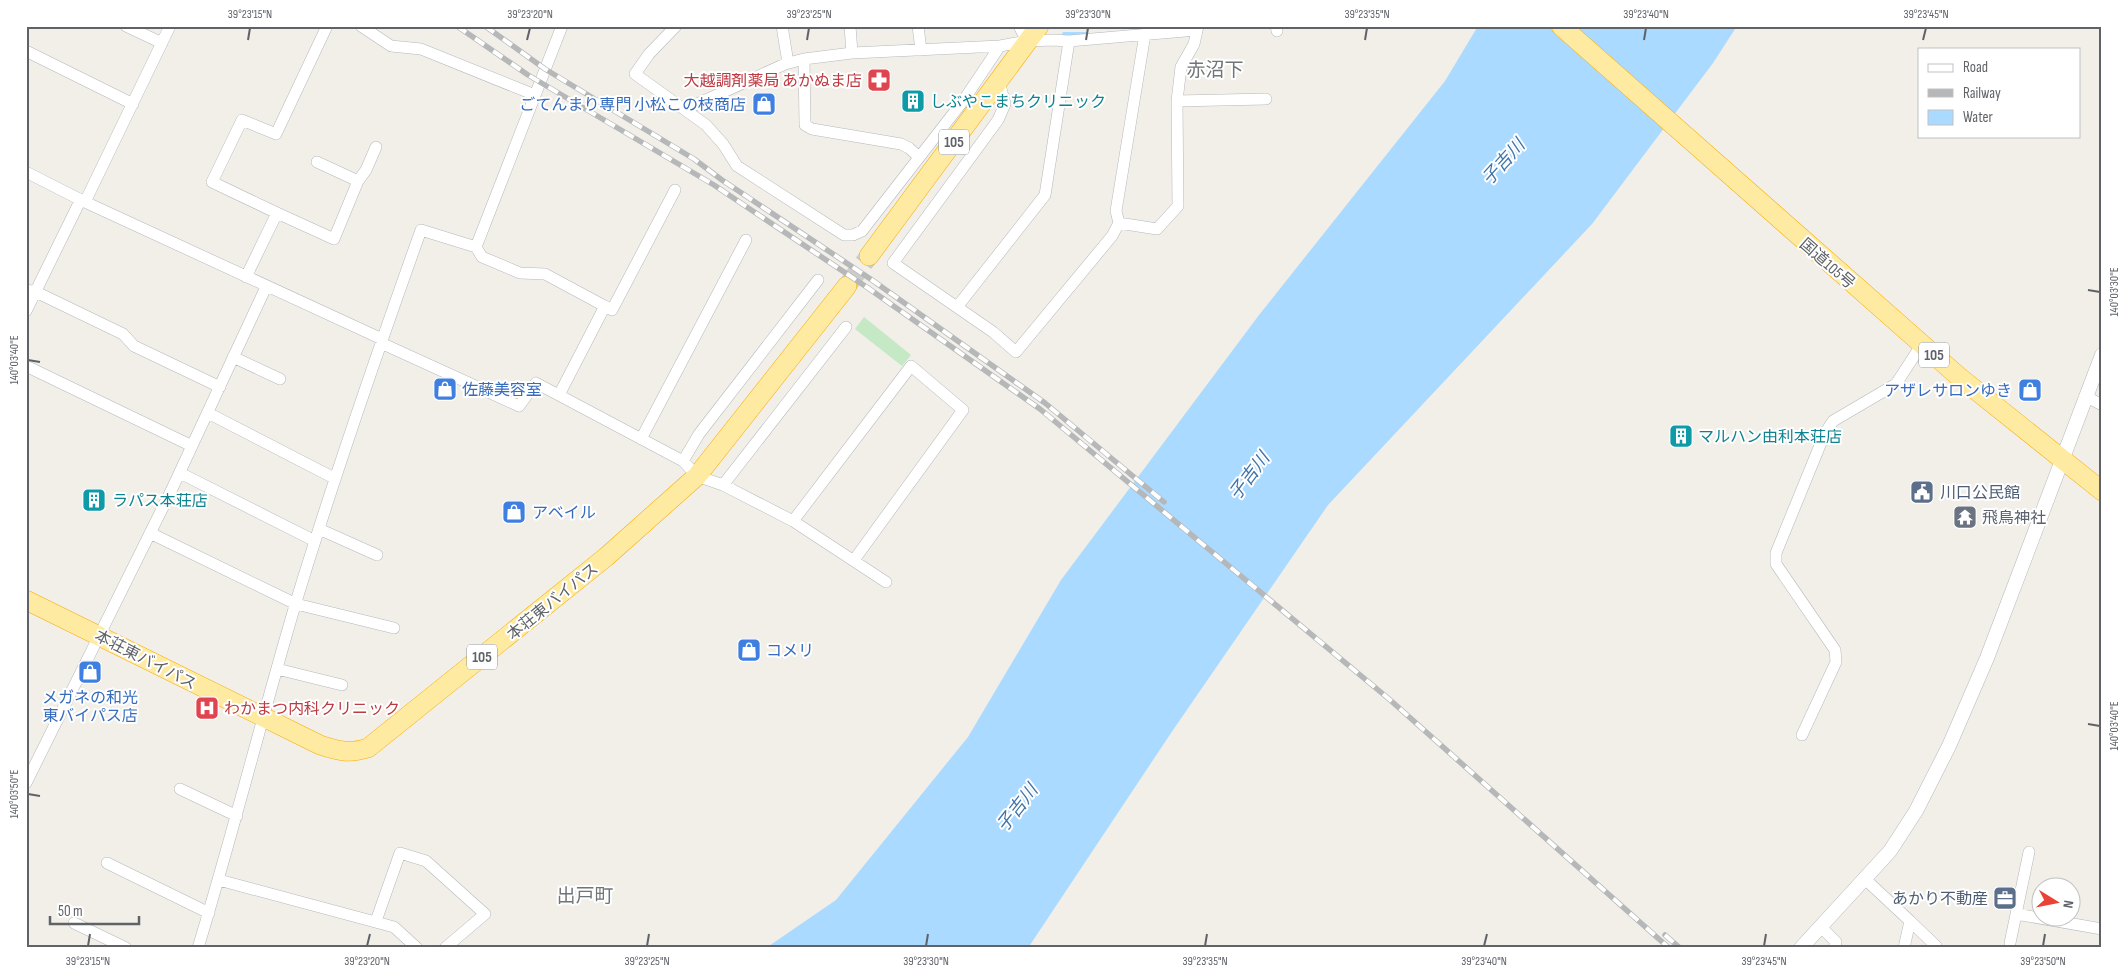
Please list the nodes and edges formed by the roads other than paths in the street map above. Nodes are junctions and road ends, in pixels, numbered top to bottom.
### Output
1 (126, 26) edge
2 (170, 26) edge
3 (327, 26) edge
4 (360, 26) edge
5 (562, 26) edge
6 (676, 26) edge
7 (782, 26) edge
8 (850, 26) edge
9 (918, 26) edge
10 (1039, 26) edge
11 (1561, 26) edge
12 (1198, 28) edge
13 (1023, 34) edge
14 (1145, 34) junction
15 (1068, 41) junction
16 (162, 43) junction
17 (1000, 46) junction
18 (921, 50) junction
19 (26, 51) edge
20 (852, 53) junction
21 (804, 59) junction
22 (788, 64) junction
23 (999, 81) junction
24 (536, 95) junction
25 (1266, 99) dead end
26 (1177, 101) junction
27 (133, 104) junction
28 (686, 109) junction
29 (376, 147) dead end
30 (919, 157) junction
31 (317, 162) dead end
32 (26, 172) edge
33 (358, 181) junction
34 (675, 190) dead end
35 (83, 201) junction
36 (276, 213) junction
37 (1119, 223) junction
38 (746, 240) dead end
39 (476, 247) junction
40 (869, 256) tunnel mouth
41 (246, 277) junction
42 (818, 280) dead end
43 (847, 286) tunnel mouth
44 (266, 287) junction
45 (31, 291) edge
46 (605, 306) junction
47 (957, 307) junction
48 (26, 311) edge
49 (846, 326) dead end
50 (381, 341) junction
51 (1922, 344) junction
52 (2102, 356) edge
53 (233, 357) junction
54 (26, 366) edge
55 (280, 379) dead end
56 (220, 387) junction
57 (560, 395) junction
58 (2085, 396) junction
59 (2102, 405) edge
60 (208, 413) junction
61 (641, 439) junction
62 (192, 446) junction
63 (2061, 460) junction
64 (683, 461) junction
65 (180, 473) junction
66 (697, 476) junction
67 (334, 478) junction
68 (723, 485) junction
69 (2102, 491) edge
70 (793, 521) junction
71 (318, 529) junction
72 (150, 533) junction
73 (315, 541) junction
74 (377, 555) dead end
75 (854, 560) junction
76 (886, 582) dead end
77 (26, 600) edge
78 (296, 604) junction
79 (394, 628) dead end
80 (100, 636) junction
81 (278, 669) junction
82 (342, 685) dead end
83 (264, 718) junction
84 (1802, 735) dead end
85 (26, 783) edge
86 (180, 788) dead end
87 (237, 816) junction
88 (2029, 852) dead end
89 (107, 863) dead end
90 (1866, 879) junction
91 (219, 880) junction
92 (209, 912) junction
93 (2016, 914) junction
94 (376, 921) junction
95 (1910, 921) junction
96 (74, 923) dead end
97 (1821, 926) junction
98 (2102, 929) edge
99 (2010, 943) dead end
100 (1936, 946) dead end
101 (126, 948) edge
102 (198, 948) edge
103 (417, 948) edge
104 (445, 948) edge
105 (1801, 948) edge
106 (1834, 948) edge
107 (1904, 948) edge

1 - 16 street
2 - 16 street
3 - 36 street
4 - 24 street
5 - 24 street
6 - 28 street
7 - 22 street
8 - 20 street
9 - 18 street
10 - 13 highway, 105
11 - 51 highway, 国道105号 / 105
12 - 14 street
12 - 26 street
13 - 15 street
13 - 17 street
13 - 23 highway, 105
14 - 15 street
14 - 37 street
15 - 47 street
16 - 27 street
17 - 18 street
17 - 30 street
18 - 20 street
19 - 27 street
20 - 21 street
21 - 22 street
21 - 30 street
22 - 28 street
23 - 40 highway, 105
23 - 47 street
24 - 39 street
25 - 26 street
26 - 37 street
27 - 35 street
28 - 30 street
29 - 33 street
31 - 33 street
32 - 35 street
33 - 36 street
34 - 46 street
35 - 41 street
35 - 45 street
36 - 41 street
37 - 47 street
38 - 61 street
39 - 46 street
39 - 50 street
41 - 44 street
42 - 64 street
43 - 66 highway, 本荘東バイパス / 105
44 - 50 street
44 - 53 street
45 - 48 street
45 - 56 street
46 - 57 street
49 - 68 street
50 - 57 street
50 - 67 street
51 - 63 highway, 国道105号 / 105
51 - 84 street
52 - 58 street
53 - 55 street
53 - 56 street
54 - 62 street
56 - 60 street
57 - 61 street
58 - 59 street
58 - 63 street
60 - 62 street
60 - 67 street
61 - 64 street
62 - 65 street
63 - 69 highway, 国道105号 / 105
63 - 90 street
64 - 66 street
65 - 72 street
65 - 73 street
66 - 68 street
66 - 83 highway, 本荘東バイパス / 105
67 - 71 street
68 - 70 street
70 - 75 street
70 - 75 street
71 - 73 street
71 - 74 street
72 - 78 street
72 - 80 street
73 - 78 street
75 - 76 street
77 - 80 highway, 本荘東バイパス / 105
78 - 79 street
78 - 81 street
80 - 83 highway, 本荘東バイパス / 105
80 - 85 street
81 - 82 street
81 - 83 street
83 - 87 street
86 - 87 street
87 - 91 street
88 - 93 street
89 - 92 street
90 - 95 street
90 - 97 street
91 - 92 street
91 - 94 street
92 - 102 street
93 - 98 street
93 - 99 street
94 - 103 street
94 - 104 street
95 - 100 street
95 - 107 street
96 - 101 street
97 - 105 street
97 - 106 street

